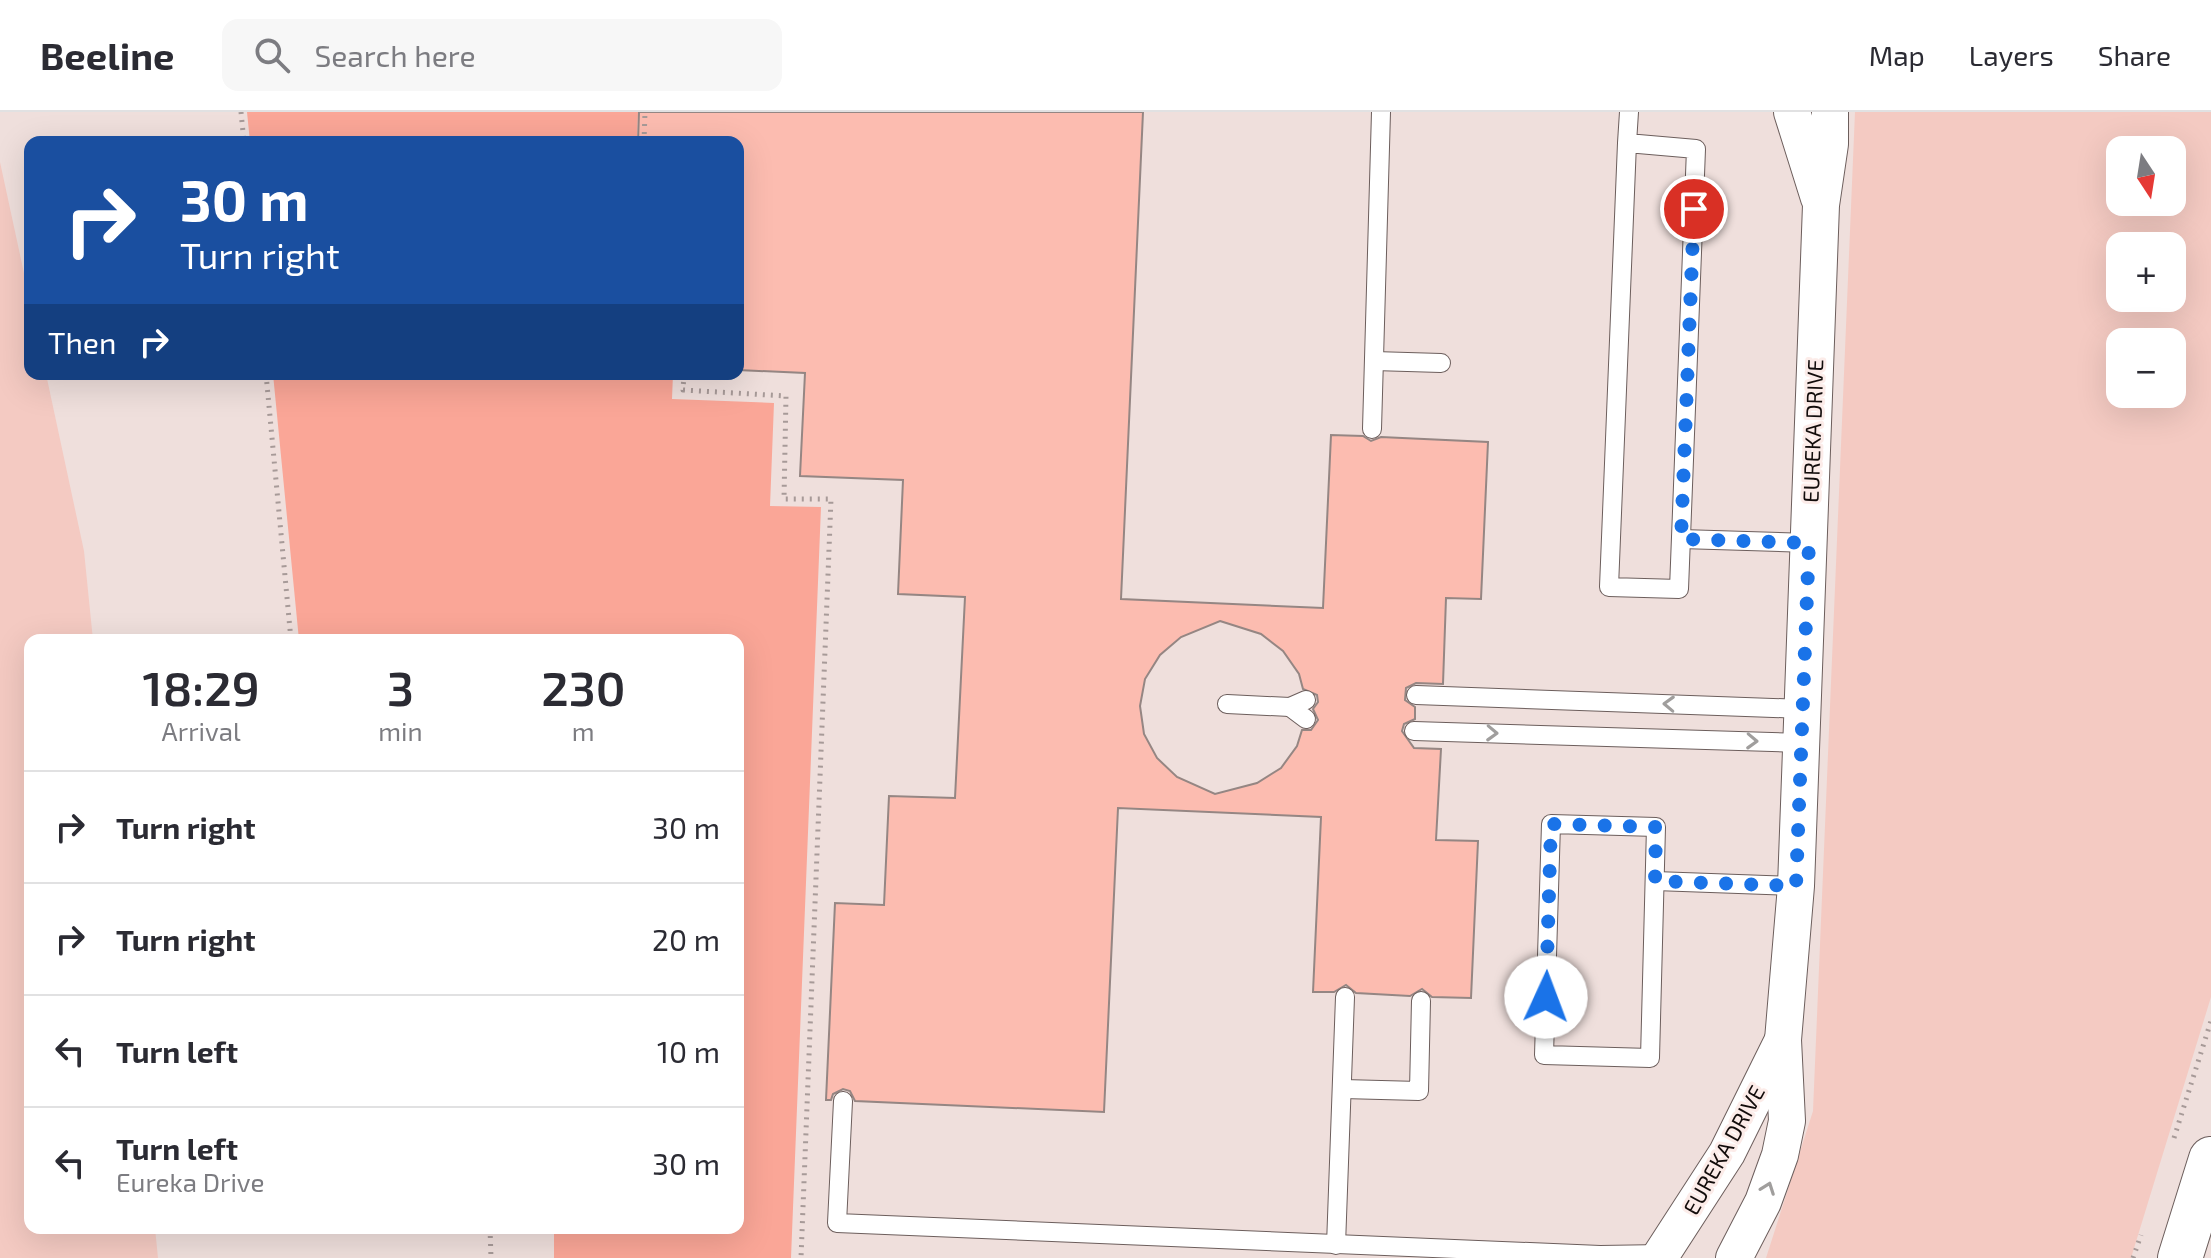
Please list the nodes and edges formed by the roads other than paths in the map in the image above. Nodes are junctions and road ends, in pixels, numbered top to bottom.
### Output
1 (1381, 112) edge
2 (1629, 112) edge
3 (1792, 112) edge
4 (1830, 112) edge
5 (1627, 143) junction
6 (1821, 205) junction
7 (1374, 361) junction
8 (1441, 363) dead end
9 (1372, 429) dead end
10 (1681, 539) junction
11 (1809, 543) junction
12 (1416, 695) dead end
13 (1227, 704) dead end
14 (1301, 709) dead end
15 (1802, 726) junction
16 (1414, 731) dead end
17 (1655, 881) junction
18 (1796, 886) junction
19 (1345, 997) dead end
20 (1421, 1001) dead end
21 (1783, 1040) junction
22 (1343, 1089) junction
23 (843, 1101) dead end
24 (2211, 1159) edge
25 (1336, 1245) junction
26 (1665, 1257) edge
27 (1734, 1258) edge
28 (2180, 1258) edge

1 - 7 lane
2 - 5 lane
3 - 6 street, EUREKA DRIVE
4 - 6 street, EUREKA DRIVE
5 - 10 lane
5 - 10 lane
6 - 11 street, EUREKA DRIVE
7 - 8 lane
7 - 9 lane
10 - 11 lane
11 - 15 street, EUREKA DRIVE
15 -> 12 lane
13 - 14 lane
16 -> 15 lane
15 - 18 street, EUREKA DRIVE
17 - 17 lane
17 - 18 lane
18 - 21 street, EUREKA DRIVE
19 - 22 lane
20 - 22 lane
21 - 26 street, EUREKA DRIVE
27 -> 21 street, EUREKA DRIVE
22 - 25 lane
23 - 25 lane
24 - 28 main road
25 - 26 lane

